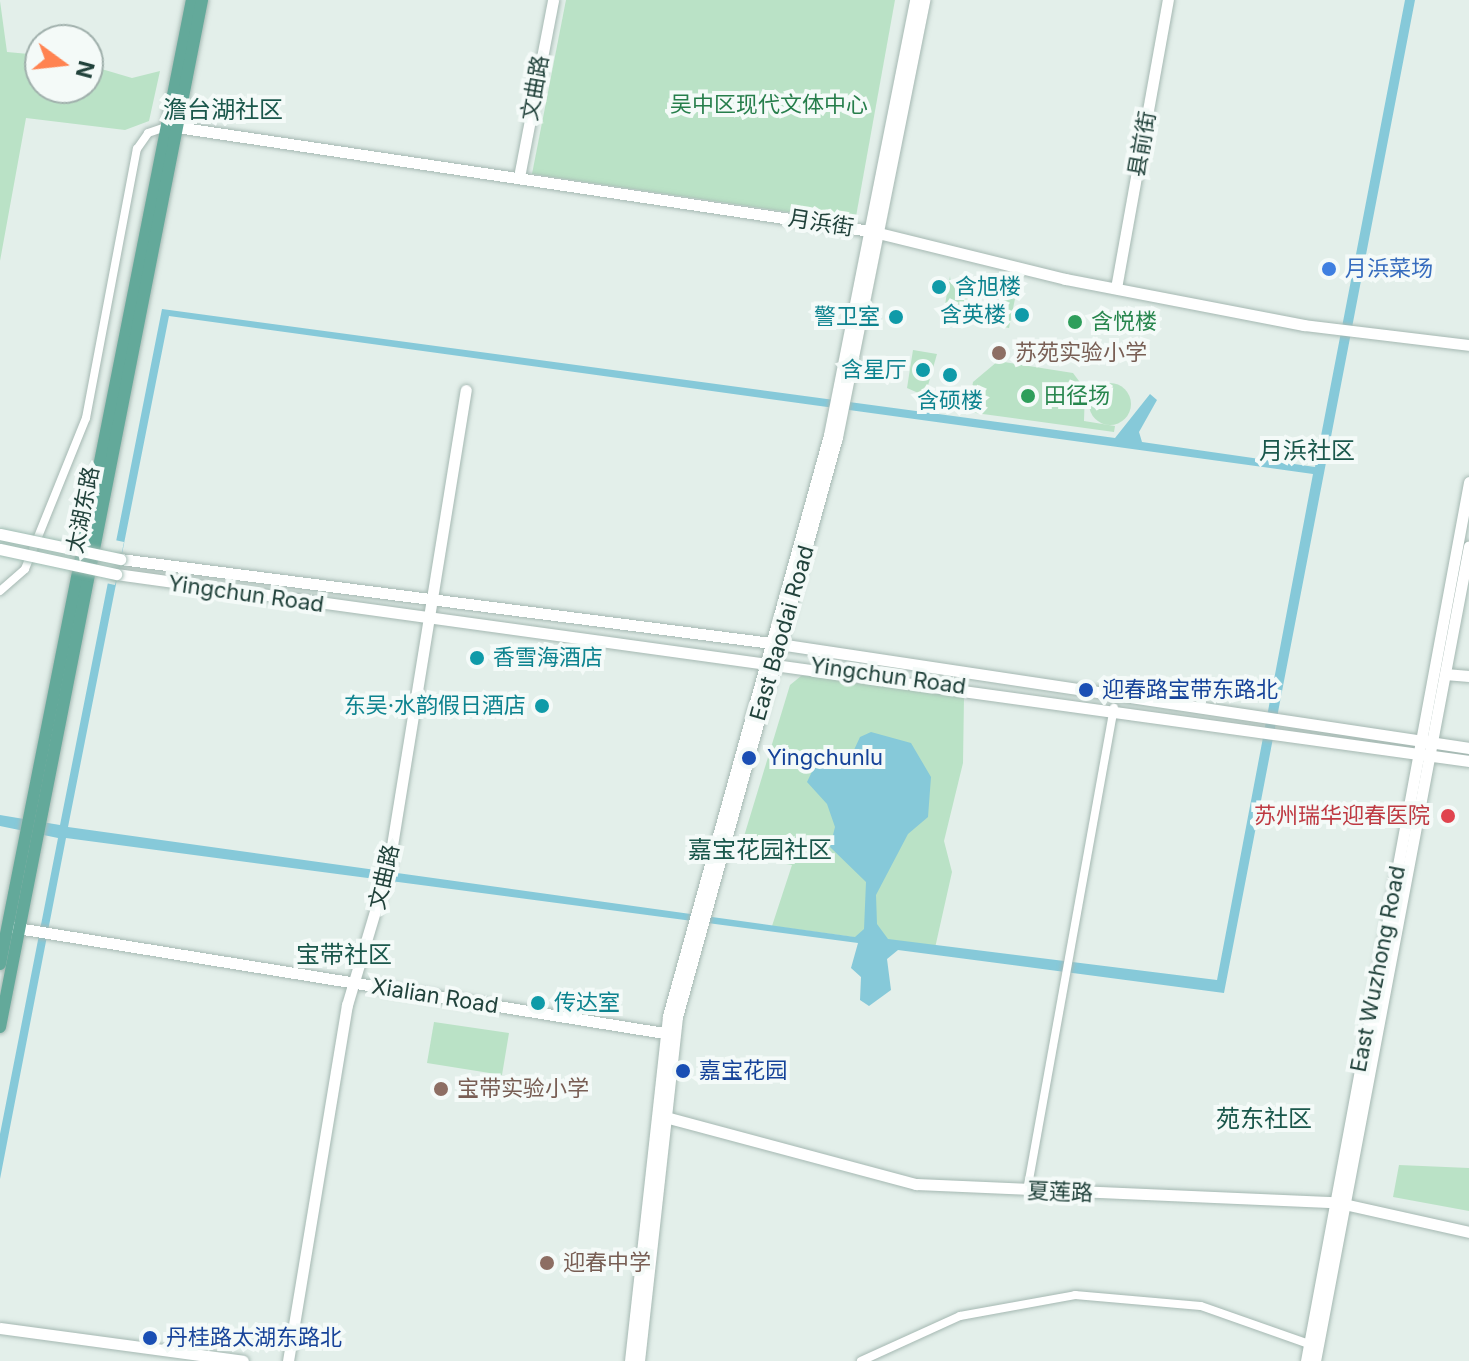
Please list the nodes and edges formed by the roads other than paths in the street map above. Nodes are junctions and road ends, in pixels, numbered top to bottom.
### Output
1 (192, 0) edge
2 (202, 0) edge
3 (553, 0) edge
4 (915, 0) edge
5 (924, 0) edge
6 (1168, 0) edge
7 (174, 127) junction
8 (519, 177) junction
9 (874, 232) junction
10 (1116, 288) junction
11 (1469, 345) edge
12 (466, 390) dead end
13 (1469, 482) edge
14 (0, 534) edge
15 (1469, 546) edge
16 (0, 549) edge
17 (0, 591) edge
18 (429, 600) junction
19 (426, 615) junction
20 (774, 644) junction
21 (770, 659) junction
22 (1445, 674) junction
23 (1469, 676) edge
24 (1115, 707) junction
25 (1273, 723) junction
26 (1426, 740) junction
27 (1469, 748) edge
28 (1424, 754) junction
29 (1469, 761) edge
30 (13, 928) junction
31 (0, 964) edge
32 (353, 983) junction
33 (0, 1027) edge
34 (670, 1034) junction
35 (660, 1115) junction
36 (1027, 1191) junction
37 (1339, 1203) junction
38 (1469, 1232) edge
39 (0, 1328) edge
40 (1309, 1344) junction
41 (243, 1361) edge
42 (288, 1361) edge
43 (630, 1361) edge
44 (639, 1361) edge
45 (861, 1361) edge
46 (1306, 1361) edge
47 (1315, 1361) edge

1 - 7 main road, 太湖东路
2 - 7 main road, 太湖东路
3 - 8 main road, 文曲路
4 - 9 main road, East Baodai Road
5 - 9 main road, East Baodai Road
6 - 10 main road, 县前街
7 - 8 main road, 月浜街
7 - 17 street
7 - 30 main road, 太湖东路
7 - 30 main road, 太湖东路
8 - 9 main road, 月浜街
9 - 10 main road, 月浜街
9 - 20 main road, East Baodai Road
10 - 11 main road, 月浜街
12 - 18 main road, 文曲路
13 - 26 main road, East Wuzhong Road
14 - 18 main road, Yingchun Road, bridge
15 - 22 main road, East Wuzhong Road
16 - 19 main road, Yingchun Road, bridge
18 - 19 main road, 文曲路
18 - 20 main road, Yingchun Road
19 - 21 main road, Yingchun Road
19 - 32 main road, 文曲路
20 - 21 main road, East Baodai Road
20 - 25 main road, Yingchun Road
21 - 24 main road, Yingchun Road
21 - 34 main road, East Baodai Road
22 - 23 main road
22 - 26 main road, East Wuzhong Road
24 - 25 main road, Yingchun Road
24 - 36 street
25 - 26 main road, Yingchun Road
25 - 28 main road, Yingchun Road
26 - 27 main road, Yingchun Road
26 - 28 main road, East Wuzhong Road
28 - 29 main road, Yingchun Road
28 - 37 main road, East Wuzhong Road
30 - 31 main road, 太湖东路
30 - 32 main road, Xialian Road
30 - 33 main road, 太湖东路
32 - 34 main road, Xialian Road
32 - 42 main road, 文曲路
34 - 35 main road, East Baodai Road
35 - 36 main road, 夏莲路
35 - 43 main road, East Baodai Road
35 - 44 main road, East Baodai Road
36 - 37 main road, 夏莲路
37 - 38 main road, 夏莲路
37 - 40 main road, East Wuzhong Road
37 - 47 main road, East Wuzhong Road
39 - 41 main road
40 - 45 street
40 - 46 main road, East Wuzhong Road

